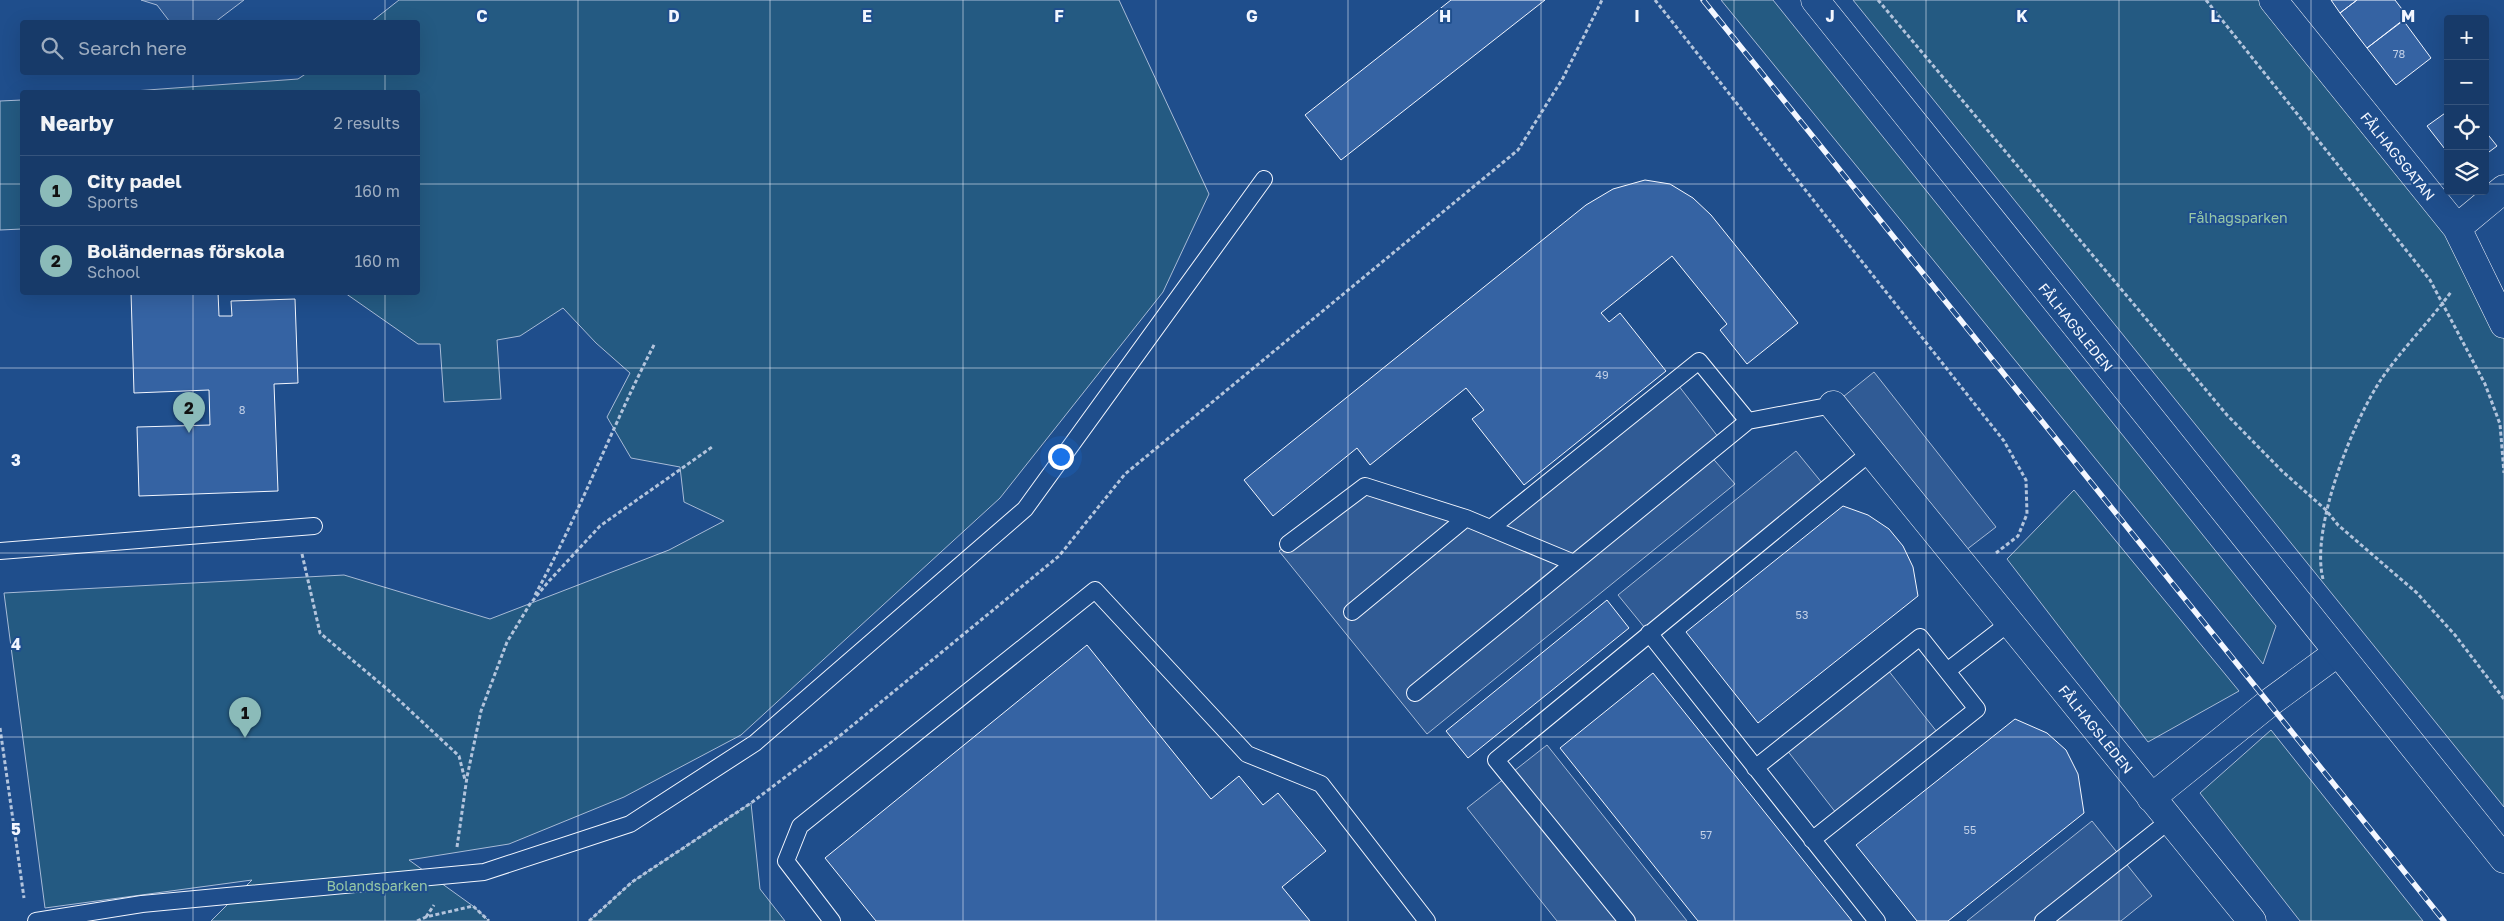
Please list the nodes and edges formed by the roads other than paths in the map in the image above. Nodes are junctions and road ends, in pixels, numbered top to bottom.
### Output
1 (1815, 0) edge
2 (2273, 0) edge
3 (1264, 178) dead end
4 (2504, 189) edge
5 (2457, 228) junction
6 (2504, 324) edge
7 (1833, 405) joint
8 (1748, 422) junction
9 (1871, 452) junction
10 (1466, 518) junction
11 (314, 526) dead end
12 (1491, 528) junction
13 (1288, 544) dead end
14 (0, 551) edge
15 (1574, 563) junction
16 (1352, 612) dead end
17 (2009, 623) junction
18 (1649, 633) junction
19 (2337, 653) junction
20 (1947, 671) junction
21 (1415, 693) dead end
22 (1755, 768) junction
23 (2151, 798) junction
24 (2170, 820) junction
25 (1812, 840) junction
26 (2504, 859) edge
27 (36, 921) edge
28 (832, 921) edge
29 (1427, 921) edge
30 (1627, 921) edge
31 (1877, 921) edge
32 (2043, 921) edge
33 (2252, 921) edge

1 - 19 street, FÅLHAGSLEDEN
2 - 5 street, FÅLHAGSGATAN
3 - 27 lane
4 - 5 street
5 - 6 street, FÅLHAGSGATAN
7 - 8 lane
7 - 9 street, FÅLHAGSLEDEN
8 - 12 lane
8 - 15 lane
9 - 17 street, FÅLHAGSLEDEN
9 - 18 lane
10 - 12 lane
10 - 13 lane
10 - 16 lane
11 - 14 lane
12 - 15 lane
15 - 21 lane
17 - 20 lane
17 - 23 street, FÅLHAGSLEDEN
18 - 22 lane
18 - 30 lane
19 - 23 street
19 - 26 street, FÅLHAGSLEDEN
20 - 22 lane
20 - 25 lane
22 - 25 lane
23 - 24 street, FÅLHAGSLEDEN
24 - 32 lane
24 - 33 street, FÅLHAGSLEDEN
25 - 31 lane
28 - 29 lane

